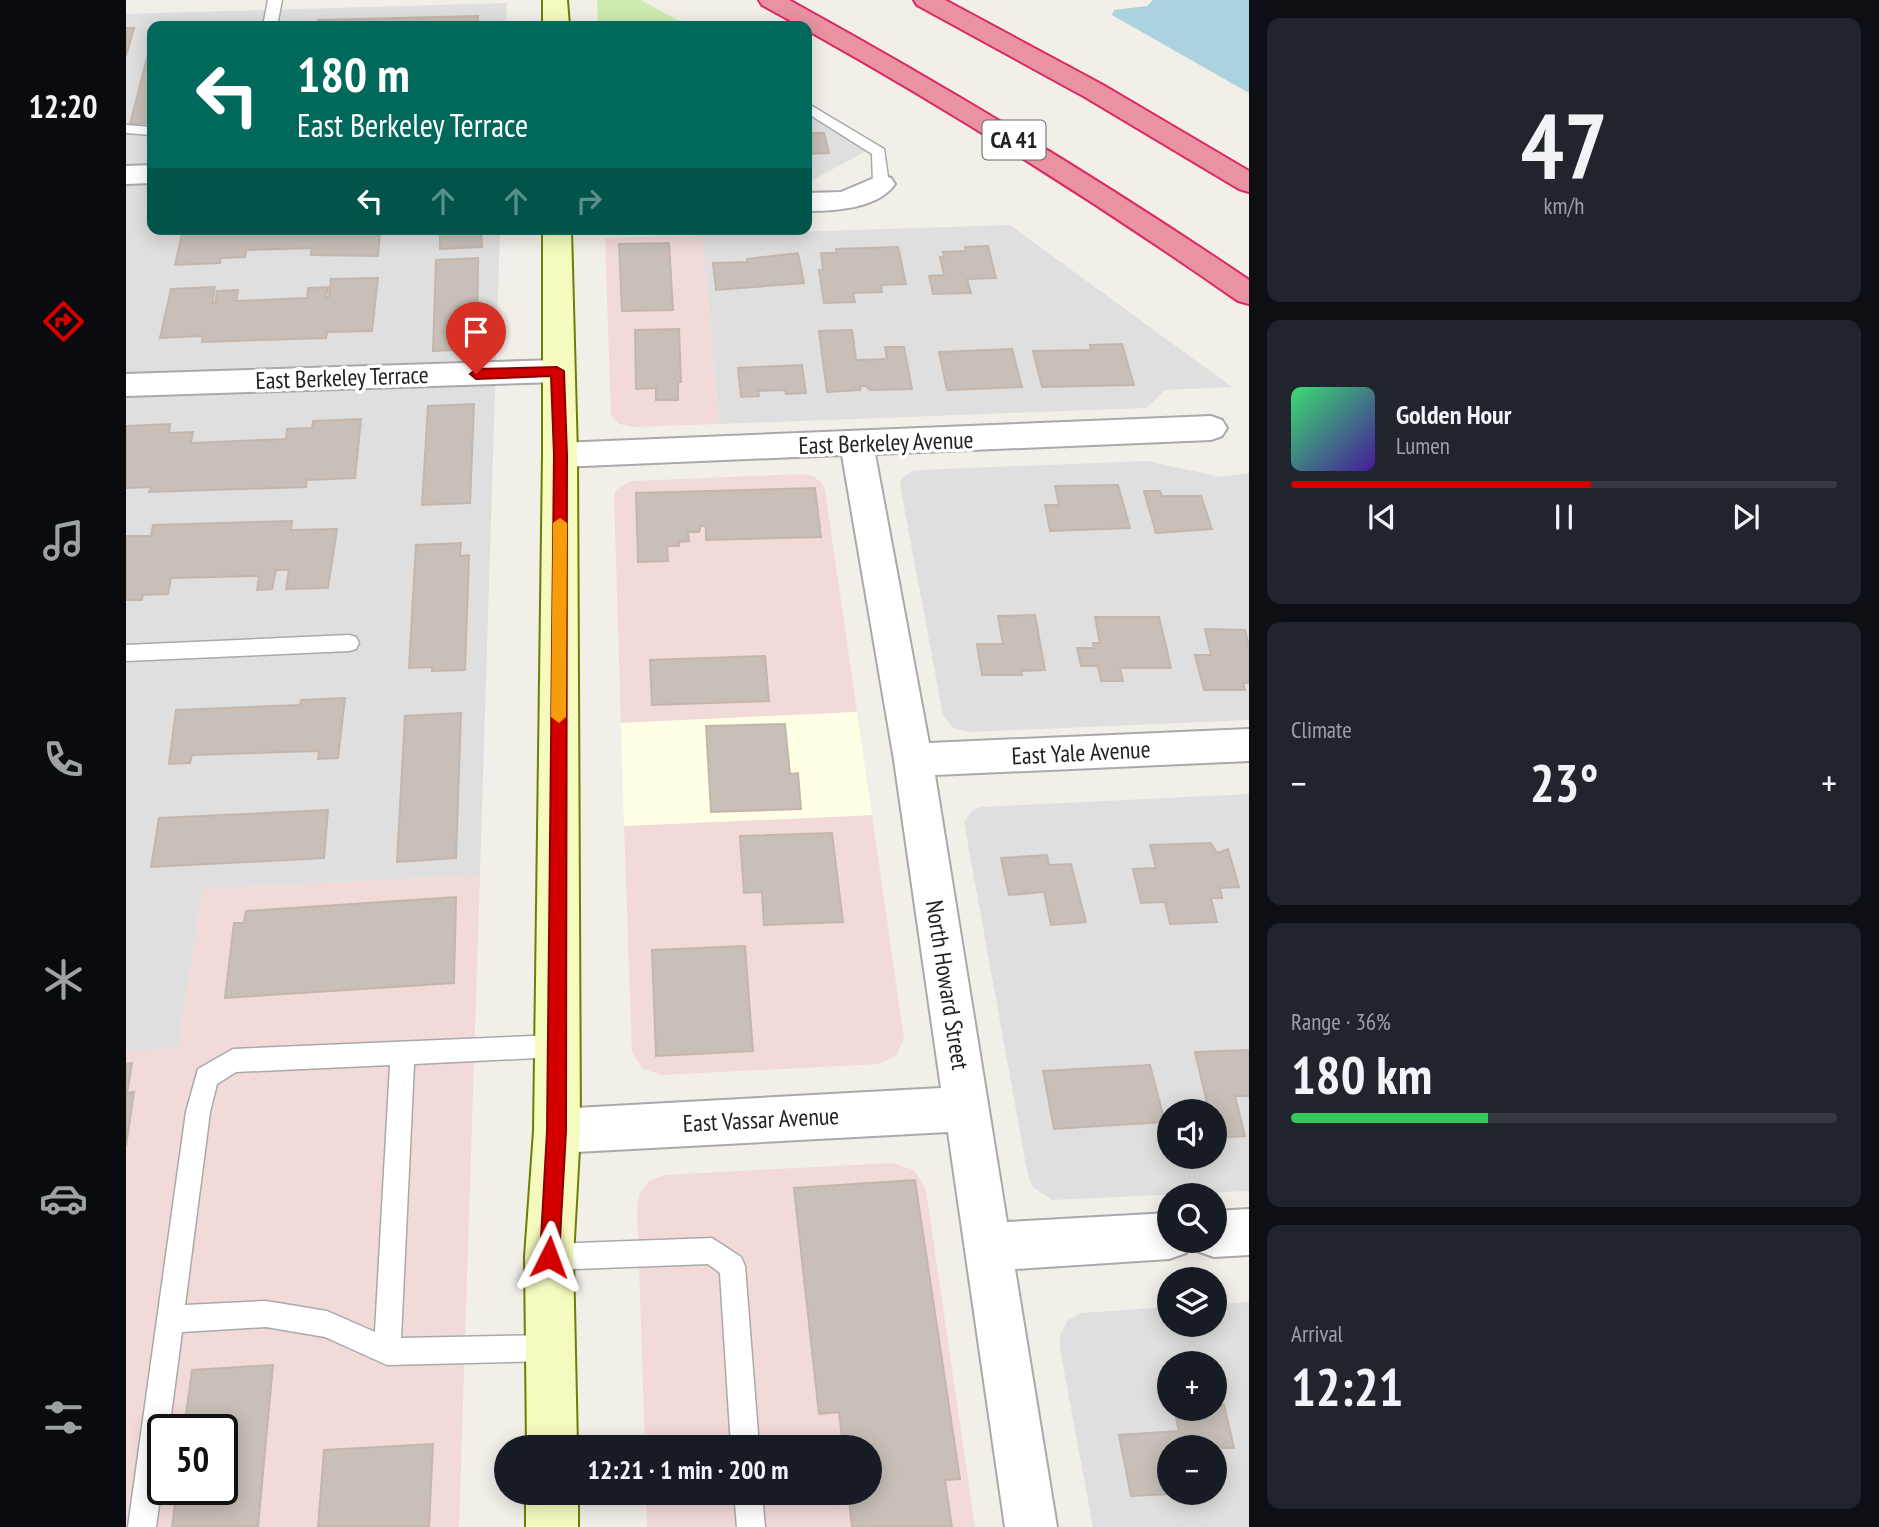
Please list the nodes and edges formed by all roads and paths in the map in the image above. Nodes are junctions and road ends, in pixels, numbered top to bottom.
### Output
1 (275, 0) edge
2 (555, 0) edge
3 (771, 0) edge
4 (926, 0) edge
5 (271, 21) edge
6 (556, 21) edge
7 (808, 21) edge
8 (812, 23) edge
9 (812, 110) edge
10 (126, 129) edge
11 (147, 131) edge
12 (147, 174) edge
13 (126, 175) edge
14 (1249, 183) edge
15 (881, 184) joint
16 (812, 202) edge
17 (557, 235) edge
18 (1249, 294) edge
19 (557, 371) junction
20 (126, 386) edge
21 (1211, 428) dead end
22 (857, 444) junction
23 (560, 455) junction
24 (349, 643) dead end
25 (126, 653) edge
26 (1249, 745) edge
27 (913, 760) junction
28 (557, 1046) junction
29 (403, 1052) junction
30 (966, 1110) junction
31 (557, 1131) junction
32 (1249, 1232) edge
33 (1227, 1233) edge
34 (1157, 1237) edge
35 (989, 1247) junction
36 (549, 1257) junction
37 (170, 1319) junction
38 (551, 1348) junction
39 (387, 1352) junction
40 (551, 1435) edge
41 (744, 1435) edge
42 (552, 1505) edge
43 (749, 1505) edge
44 (142, 1527) edge
45 (552, 1527) edge
46 (751, 1527) edge
47 (1031, 1527) edge

1 - 5 lane
2 - 6 main road
3 - 7 highway, CA 41
4 - 14 highway
8 - 18 highway, CA 41
9 - 15 lane
10 - 11 lane
12 - 13 street
15 - 16 street
17 - 19 main road
19 - 20 street, East Berkeley Terrace
19 - 23 main road
21 - 22 street, East Berkeley Avenue
22 - 23 street, East Berkeley Avenue
22 - 27 street, North Howard Street
23 - 28 main road
24 - 25 lane
26 - 27 street, East Yale Avenue
27 - 30 street, North Howard Street
28 - 29 lane
28 - 31 main road
29 - 37 lane
29 - 39 lane
30 - 31 street, East Vassar Avenue
30 - 35 street, North Howard Street
31 - 36 main road
32 - 33 street
34 - 35 street
35 - 47 street, North Howard Street
36 - 38 main road
36 - 41 lane
37 - 39 lane
37 - 44 lane
38 - 39 lane
38 - 40 main road
42 - 45 main road
43 - 46 lane

